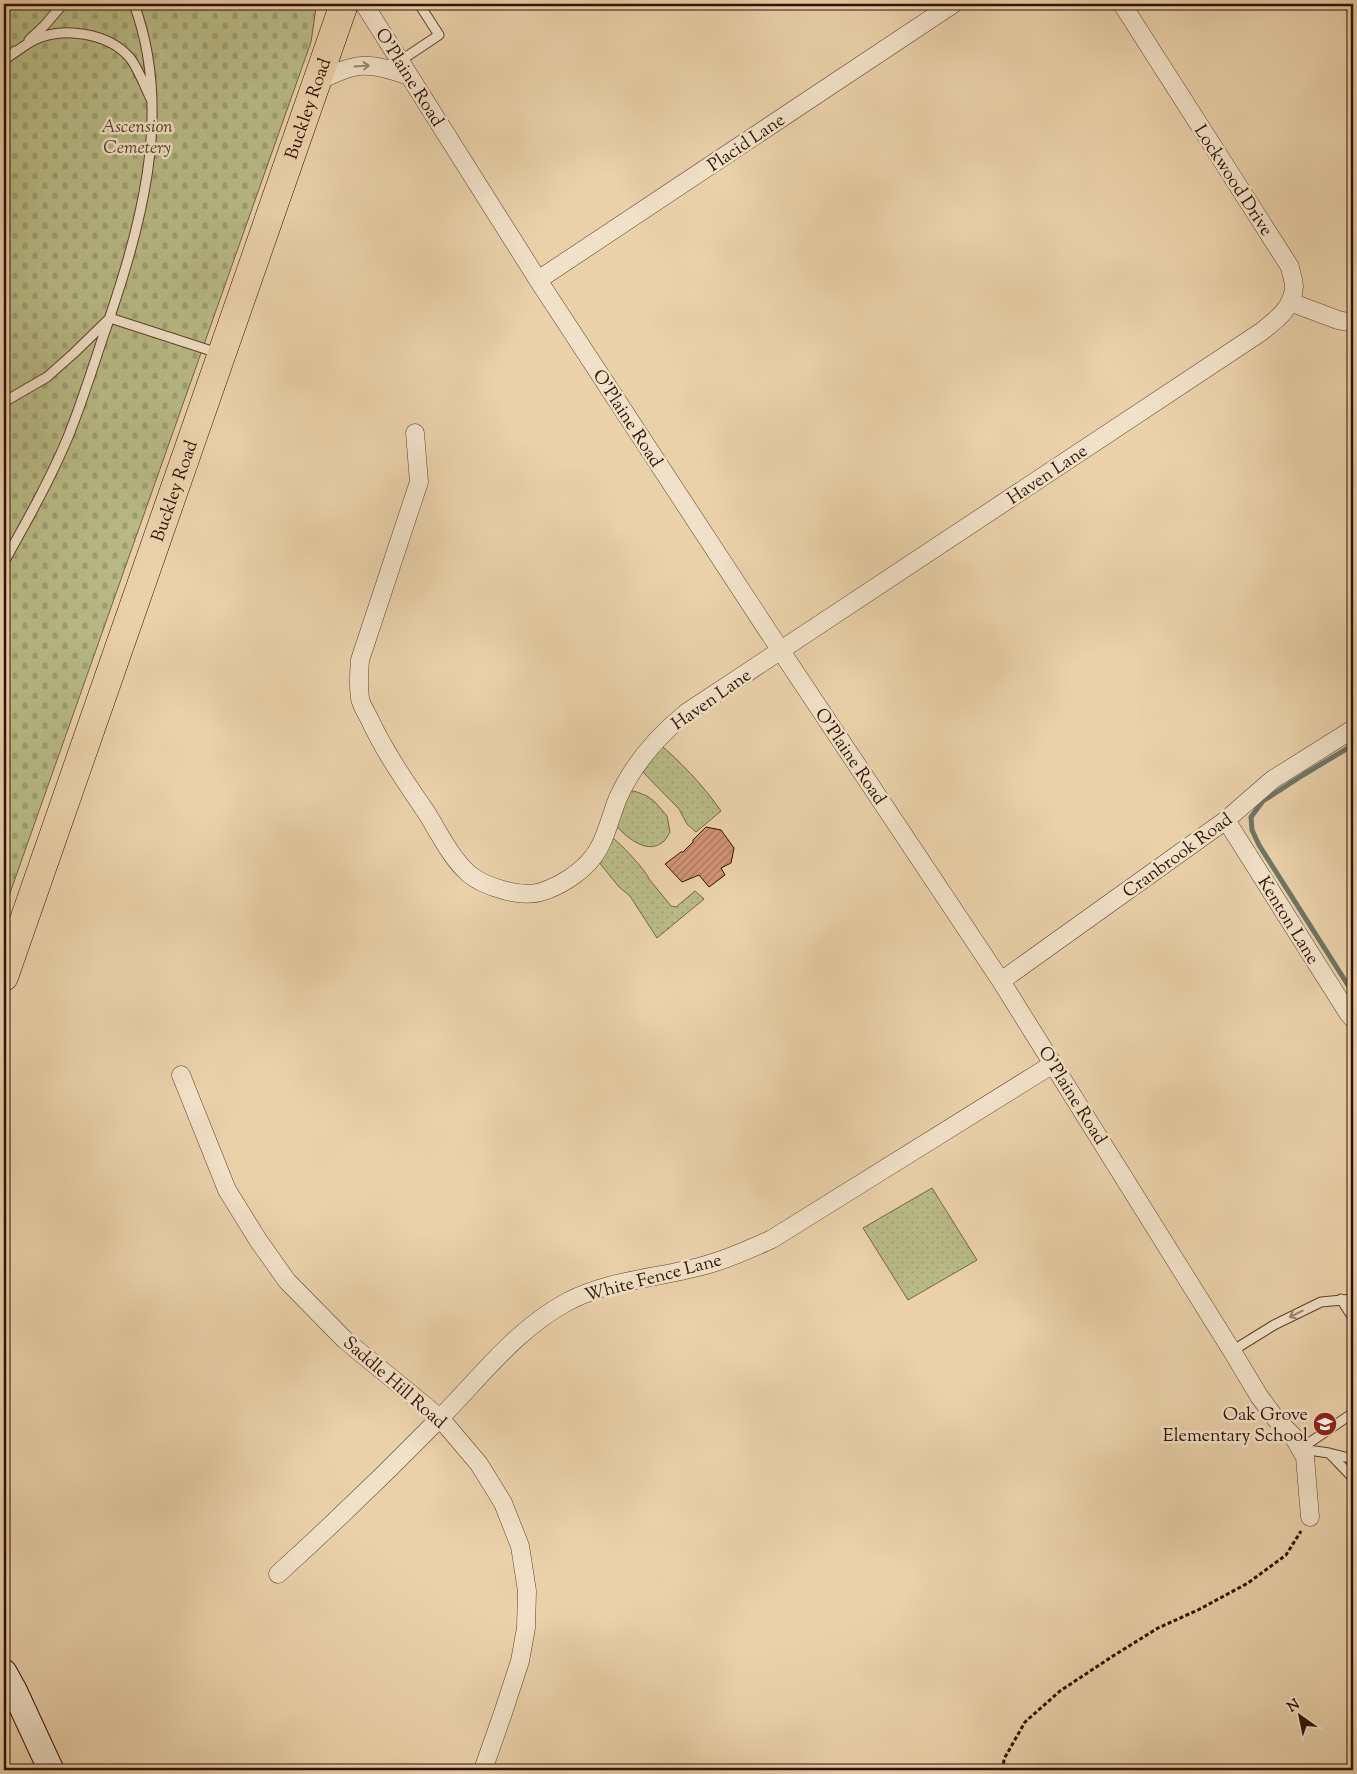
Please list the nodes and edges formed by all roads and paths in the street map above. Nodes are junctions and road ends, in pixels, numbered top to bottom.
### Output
1 (63, 4) edge
2 (134, 4) edge
3 (344, 4) edge
4 (364, 4) edge
5 (419, 4) edge
6 (953, 4) edge
7 (1123, 5) edge
8 (11, 55) junction
9 (4, 61) edge
10 (405, 68) junction
11 (316, 82) junction
12 (152, 102) junction
13 (538, 280) junction
14 (1290, 302) junction
15 (110, 318) junction
16 (1353, 323) edge
17 (222, 354) junction
18 (4, 402) edge
19 (415, 433) dead end
20 (4, 562) edge
21 (781, 651) junction
22 (1353, 729) edge
23 (1226, 820) junction
24 (4, 977) edge
25 (1001, 981) junction
26 (1353, 1019) edge
27 (1054, 1064) junction
28 (181, 1075) dead end
29 (1341, 1299) junction
30 (1353, 1299) edge
31 (1353, 1318) edge
32 (1232, 1351) junction
33 (1353, 1414) edge
34 (440, 1418) junction
35 (1300, 1449) junction
36 (1329, 1453) junction
37 (1353, 1459) edge
38 (1353, 1478) edge
39 (1310, 1517) joint
40 (278, 1574) dead end
41 (4, 1672) edge
42 (51, 1770) edge
43 (483, 1770) edge
44 (1003, 1770) edge

1 - 8 lane
2 - 12 lane
3 - 11 main road, Buckley Road
4 - 10 street, O'Plaine Road
5 - 10 lane
6 - 13 street, Placid Lane
7 - 14 street, Lockwood Drive
8 - 9 lane
8 - 12 lane
11 -> 10 street
10 - 13 street, O'Plaine Road
11 - 17 main road, Buckley Road
12 - 15 lane
13 - 21 street, O'Plaine Road
14 - 16 street
14 - 21 street, Haven Lane
15 - 17 lane
15 - 18 lane
15 - 20 lane
17 - 24 main road, Buckley Road
19 - 21 street, Haven Lane
21 - 25 street, O'Plaine Road
22 - 23 street, Cranbrook Road
23 - 25 street, Cranbrook Road
23 - 26 street, Kenton Lane
25 - 27 street, O'Plaine Road
27 - 32 street, O'Plaine Road
27 - 34 street, White Fence Lane
28 - 34 street, Saddle Hill Road
29 - 30 lane
29 - 31 lane
29 -> 32 lane
32 - 35 street, O'Plaine Road
33 - 35 lane
34 - 40 street, White Fence Lane
34 - 43 street, Saddle Hill Road
35 - 36 lane
35 - 39 street, O'Plaine Road
36 - 37 lane
36 - 38 lane
39 - 44 path
41 - 42 main road

